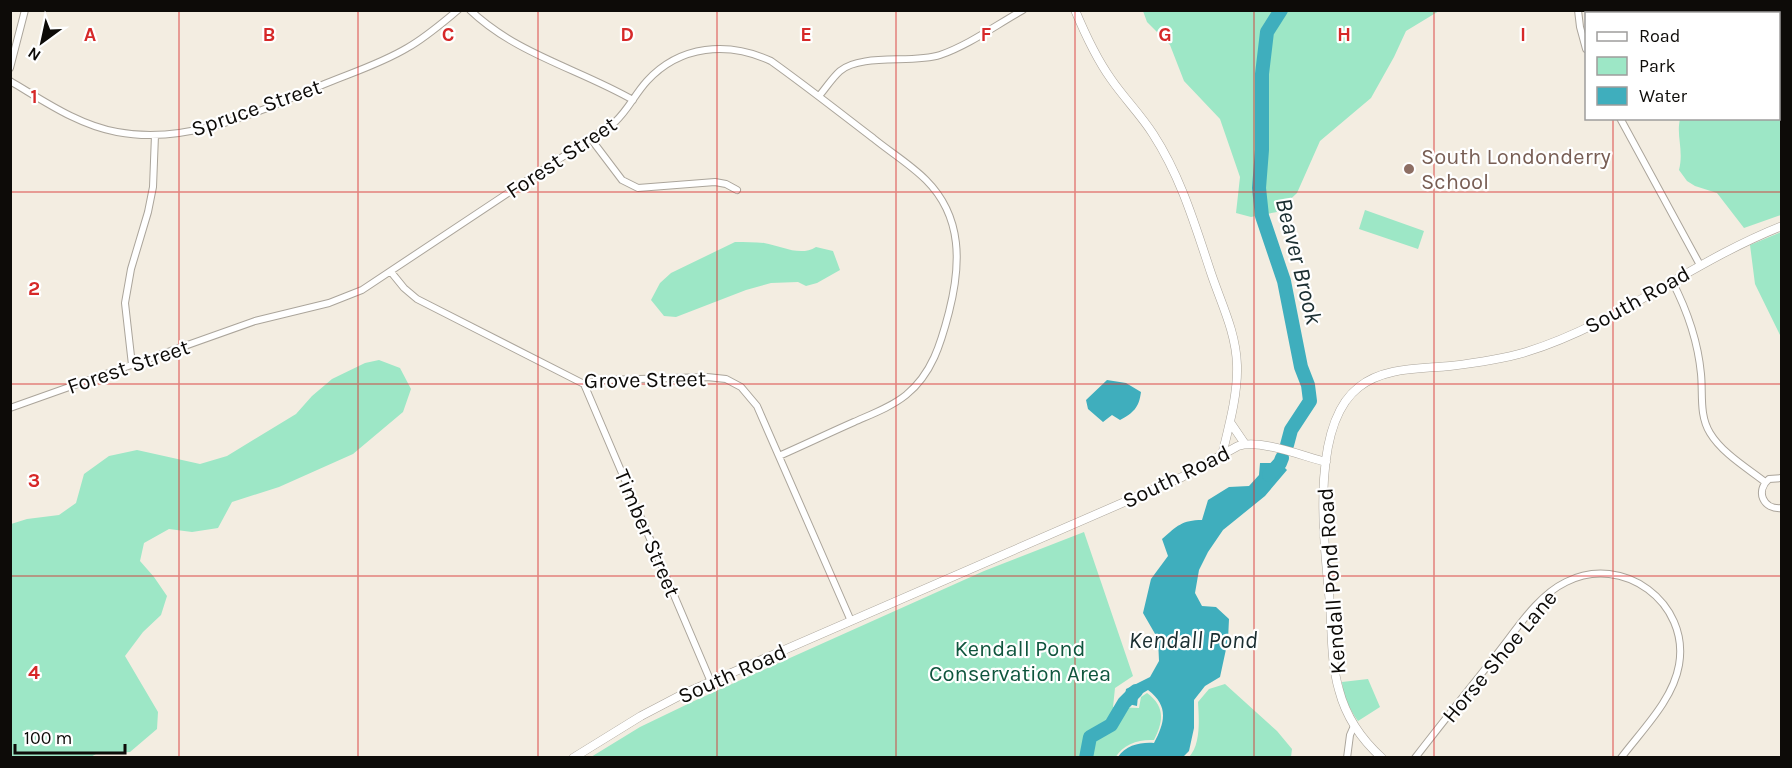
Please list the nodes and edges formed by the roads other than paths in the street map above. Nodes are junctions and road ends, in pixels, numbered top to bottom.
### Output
1 (25, 10) edge
2 (458, 10) edge
3 (470, 10) edge
4 (1023, 10) edge
5 (1075, 10) edge
6 (1578, 10) edge
7 (1585, 43) edge
8 (10, 68) edge
9 (10, 81) edge
10 (819, 96) junction
11 (633, 100) junction
12 (1621, 120) edge
13 (155, 135) junction
14 (591, 139) junction
15 (737, 190) dead end
16 (1782, 226) edge
17 (1700, 265) junction
18 (391, 272) junction
19 (1672, 282) junction
20 (132, 365) junction
21 (584, 384) junction
22 (10, 408) edge
23 (1230, 422) junction
24 (1245, 444) junction
25 (1221, 455) junction
26 (779, 456) junction
27 (1326, 462) junction
28 (1782, 478) edge
29 (1766, 482) junction
30 (1782, 508) edge
31 (851, 621) junction
32 (711, 682) junction
33 (1354, 726) junction
34 (573, 758) edge
35 (1347, 758) edge
36 (1382, 758) edge
37 (1415, 758) edge
38 (1621, 758) edge

1 - 8 street
2 - 13 street, Spruce Street
3 - 11 street
4 - 10 street
5 - 23 street
6 - 7 street
9 - 13 street, Spruce Street
10 - 11 street, Forest Street
10 - 26 street, Forest Street
11 - 14 street, Forest Street
12 - 17 street
13 - 20 street
14 - 15 street
14 - 18 street, Forest Street
16 - 17 street, South Road
17 - 19 street, South Road
18 - 20 street, Forest Street
18 - 21 street, Grove Street
19 - 27 street, South Road
19 - 29 street
20 - 22 street, Forest Street
21 - 26 street, Grove Street
21 - 32 street, Timber Street
23 - 24 street
23 - 25 street
24 - 25 street, South Road
24 - 27 street, South Road
25 - 31 street, South Road
26 - 31 street, Grove Street
27 - 33 street, Kendall Pond Road
28 - 29 street
29 - 30 street
31 - 32 street, South Road
32 - 34 street, South Road
33 - 35 street
33 - 36 street, Kendall Pond Road
37 - 38 street, Horse Shoe Lane

